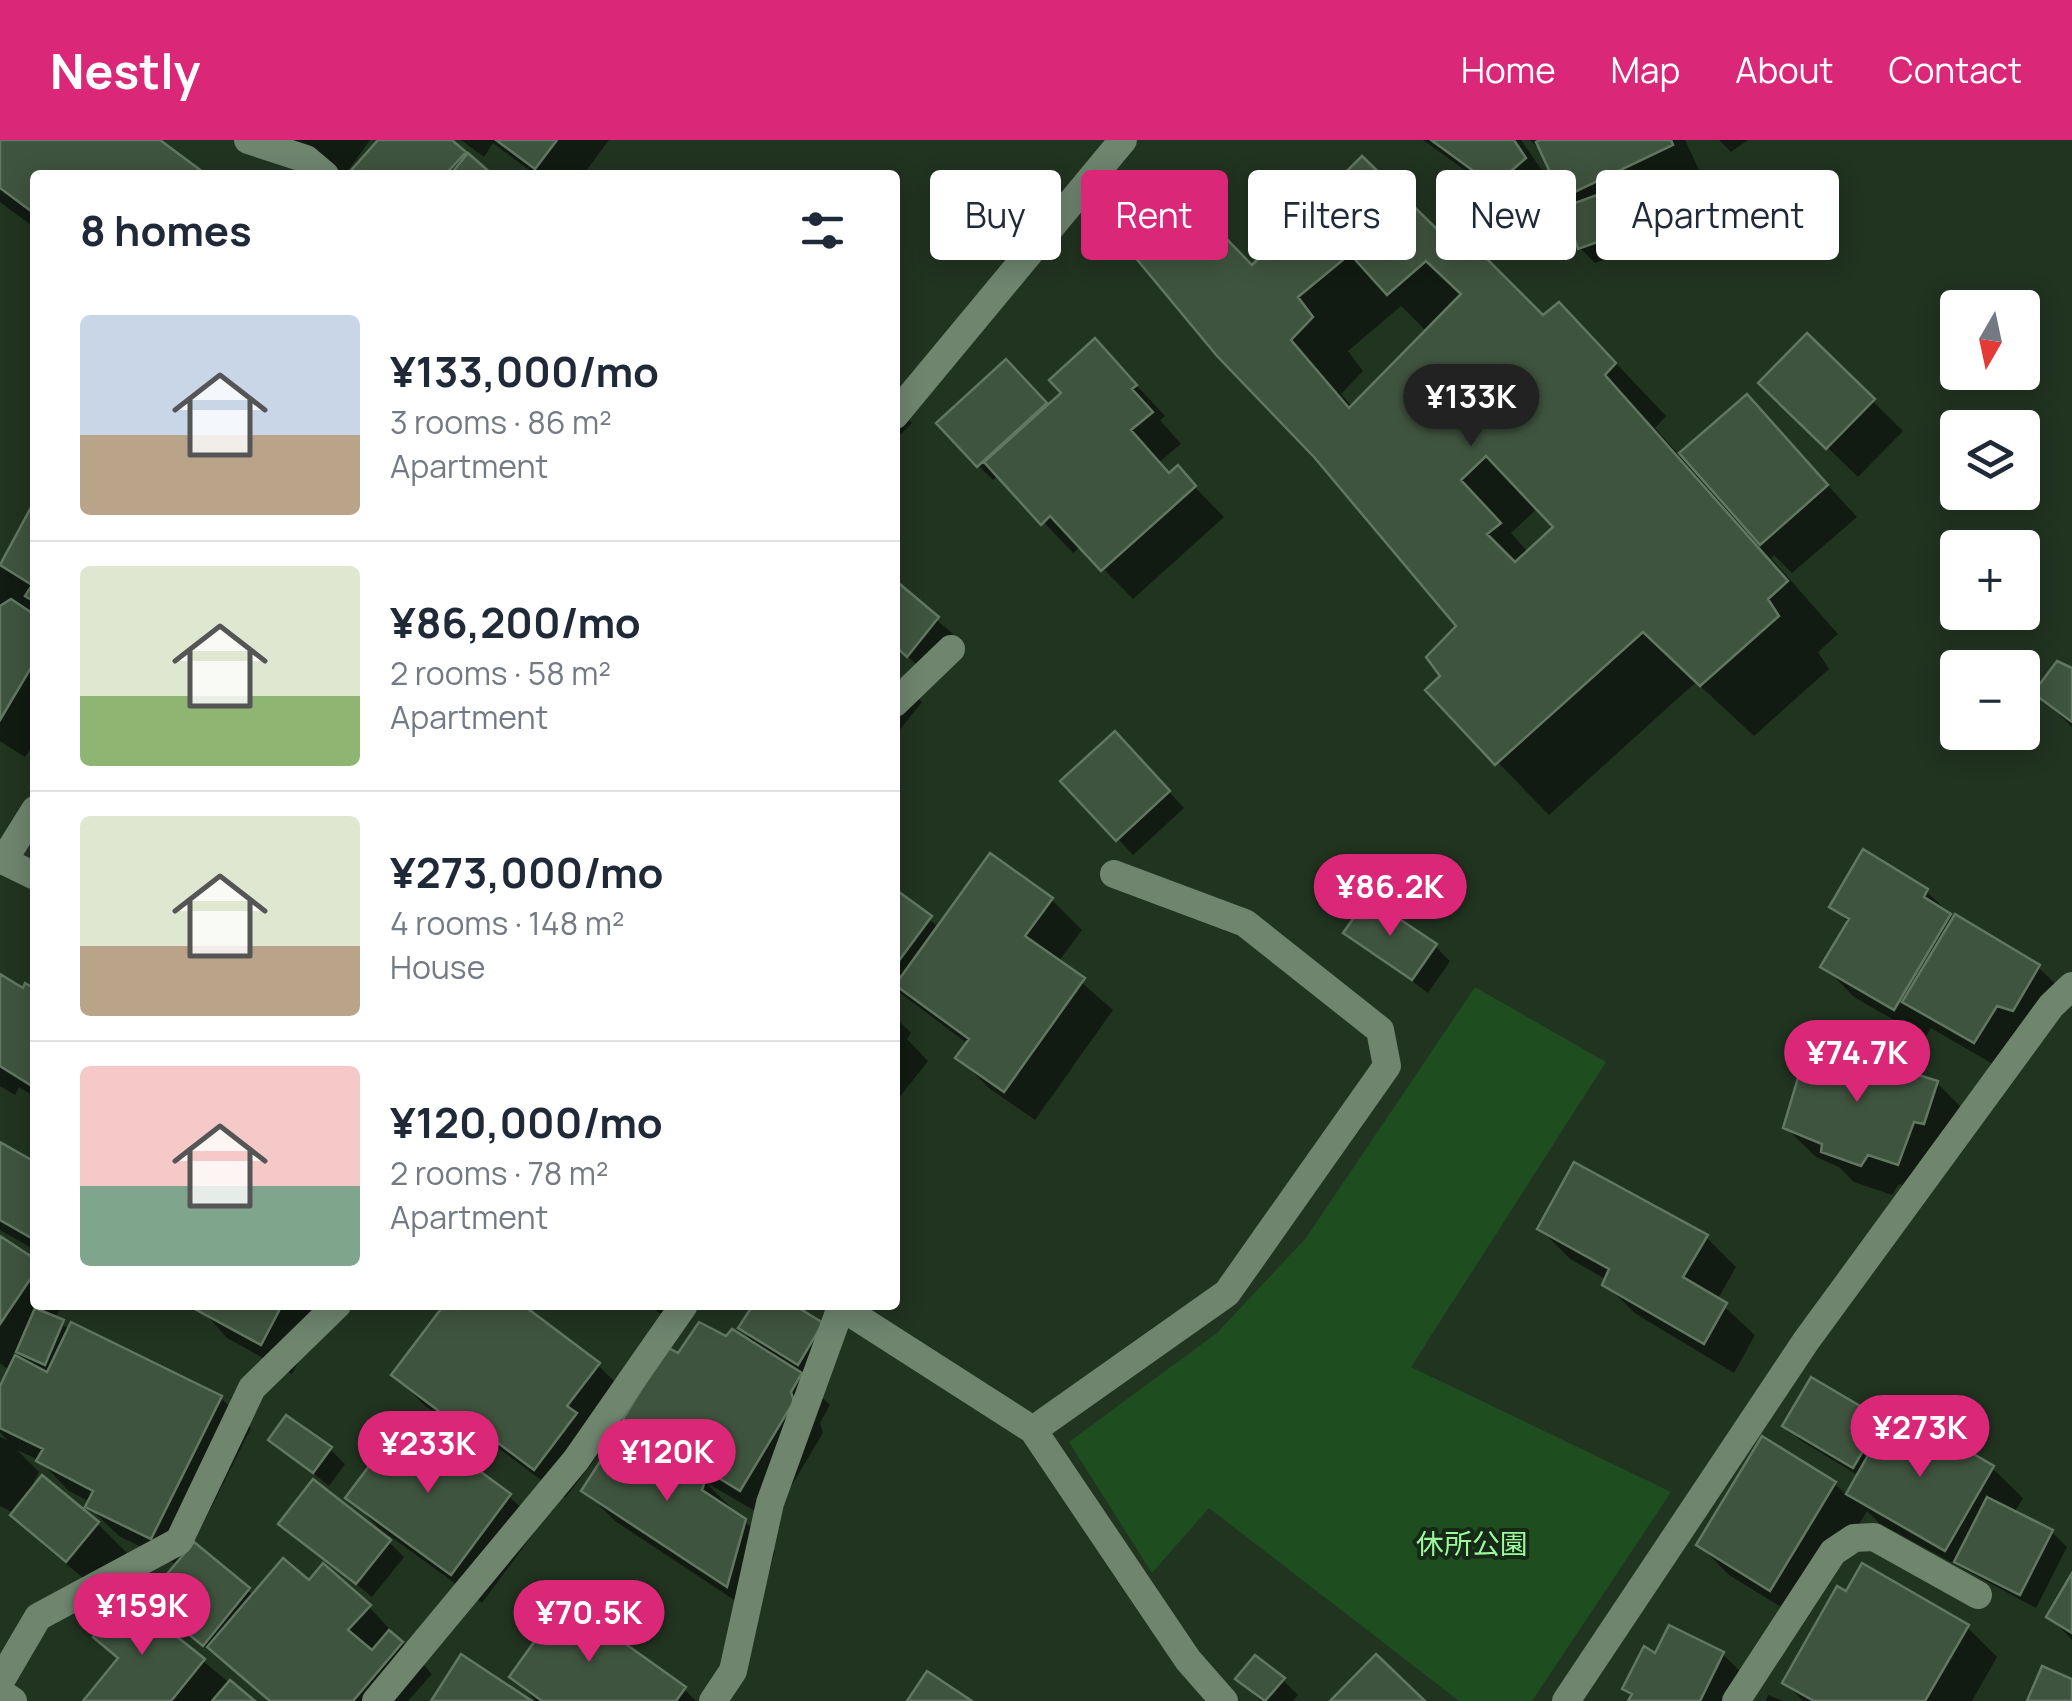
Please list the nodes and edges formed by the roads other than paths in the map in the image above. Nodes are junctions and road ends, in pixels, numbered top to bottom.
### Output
1 (248, 140) edge
2 (1123, 140) edge
3 (319, 170) edge
4 (900, 409) edge
5 (951, 648) dead end
6 (900, 699) edge
7 (30, 818) edge
8 (2, 860) edge
9 (30, 874) edge
10 (1114, 874) dead end
11 (2072, 986) edge
12 (332, 1310) edge
13 (681, 1310) edge
14 (839, 1310) edge
15 (846, 1310) edge
16 (1033, 1430) junction
17 (1978, 1595) dead end
18 (3, 1686) edge
19 (376, 1701) edge
20 (712, 1701) edge
21 (1224, 1701) edge
22 (1566, 1701) edge
23 (1736, 1701) edge

1 - 3 street
2 - 4 street
5 - 6 street
7 - 8 street
8 - 9 street
10 - 16 street
11 - 22 street
12 - 18 street
13 - 19 street
14 - 20 street
15 - 16 street
16 - 21 street
17 - 23 street

